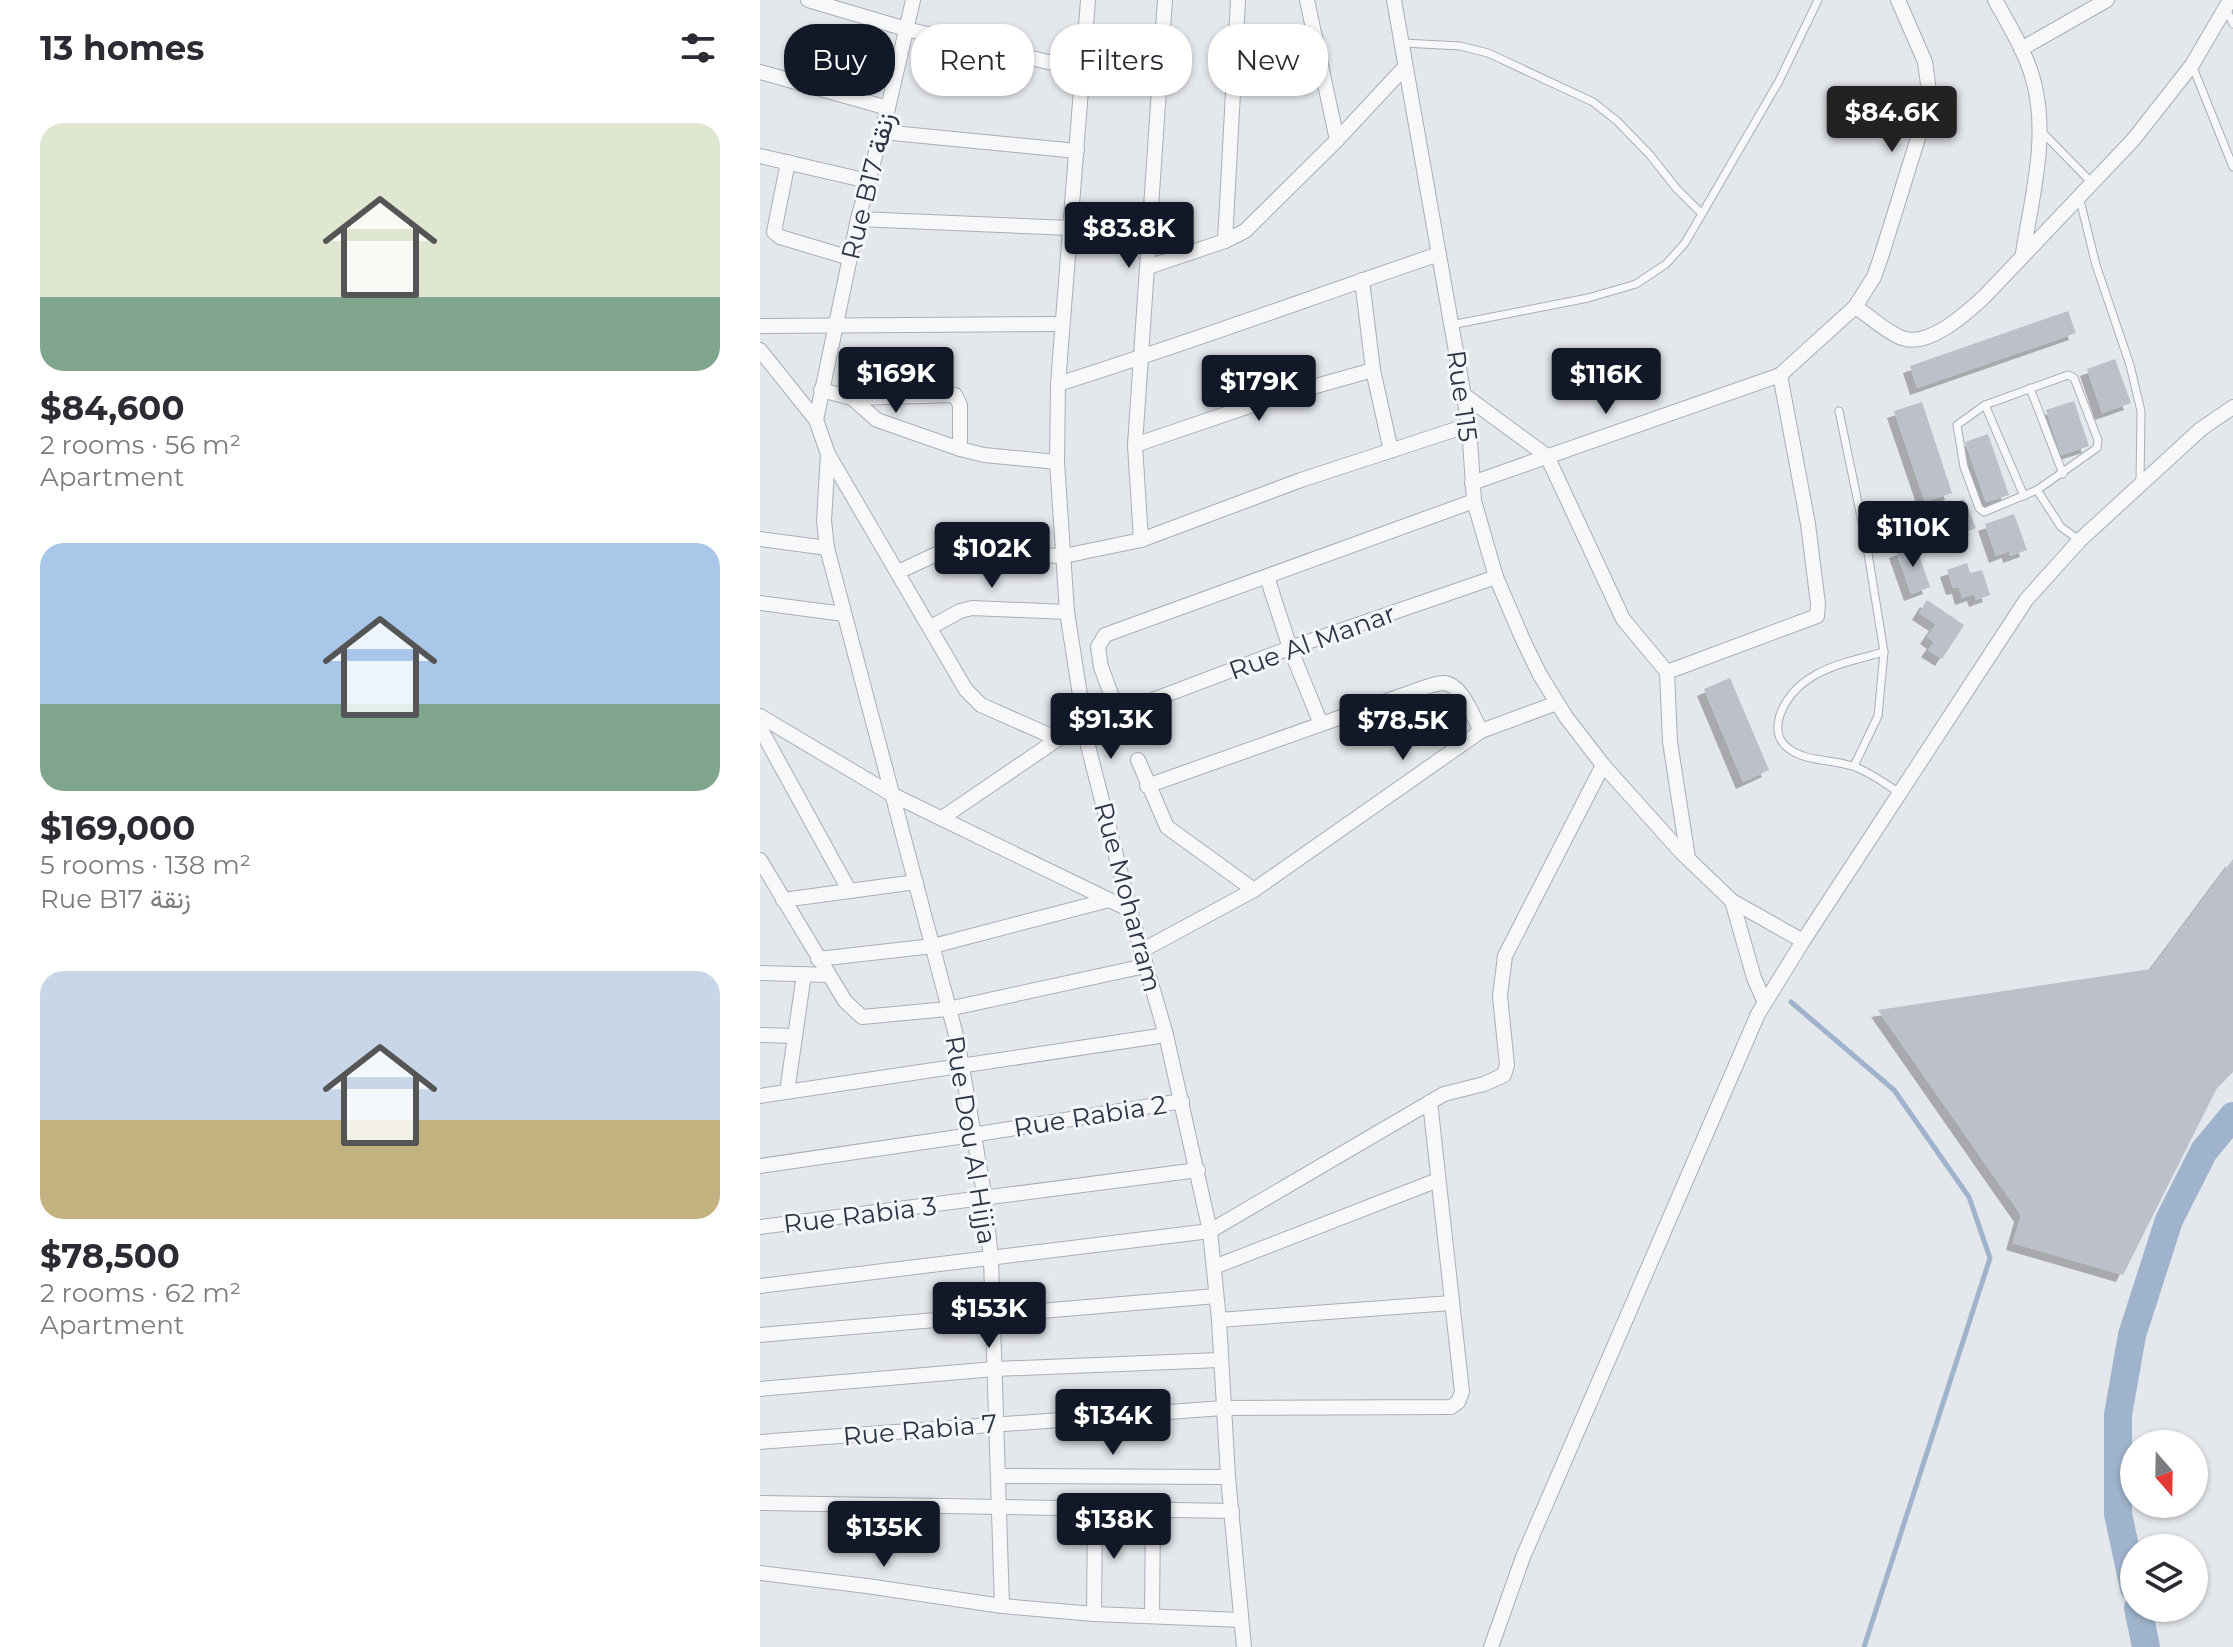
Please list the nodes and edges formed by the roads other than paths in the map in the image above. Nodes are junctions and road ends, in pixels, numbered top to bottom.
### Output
1 (808, 0) edge
2 (913, 0) edge
3 (1088, 0) edge
4 (1165, 0) edge
5 (1238, 0) edge
6 (1307, 0) edge
7 (1394, 0) edge
8 (1818, 0) edge
9 (1995, 0) edge
10 (2107, 0) edge
11 (1894, 1) edge
12 (2228, 3) edge
13 (1086, 24) edge
14 (2233, 24) edge
15 (906, 29) junction
16 (1401, 43) junction
17 (2021, 49) junction
18 (1050, 62) edge
19 (2192, 65) junction
20 (1405, 67) junction
21 (760, 72) edge
22 (1081, 96) edge
23 (888, 108) junction
24 (2040, 131) junction
25 (882, 132) junction
26 (1337, 140) junction
27 (1077, 151) junction
28 (760, 156) edge
29 (788, 162) junction
30 (2233, 167) edge
31 (868, 181) junction
32 (2092, 183) junction
33 (2079, 196) junction
34 (1701, 213) junction
35 (858, 219) junction
36 (1070, 228) junction
37 (1225, 241) junction
38 (1439, 254) junction
39 (2023, 254) junction
40 (850, 258) junction
41 (1148, 267) junction
42 (1362, 280) junction
43 (1855, 307) junction
44 (1062, 324) junction
45 (835, 325) junction
46 (1451, 325) junction
47 (760, 326) edge
48 (760, 350) edge
49 (1142, 358) junction
50 (1373, 370) junction
51 (1780, 375) junction
52 (1058, 384) junction
53 (2030, 388) junction
54 (821, 390) junction
55 (1464, 395) junction
56 (852, 398) junction
57 (1985, 405) junction
58 (2233, 407) edge
59 (1839, 411) dead end
60 (816, 420) junction
61 (1469, 425) junction
62 (1135, 445) junction
63 (960, 449) junction
64 (1391, 451) junction
65 (828, 454) junction
66 (1547, 456) junction
67 (1057, 462) junction
68 (2063, 474) junction
69 (1472, 483) junction
70 (2140, 485) junction
71 (2037, 490) junction
72 (2024, 496) junction
73 (1474, 501) junction
74 (760, 539) edge
75 (1141, 540) junction
76 (2080, 540) junction
77 (827, 548) junction
78 (1064, 556) junction
79 (898, 572) junction
80 (1267, 577) junction
81 (1496, 577) junction
82 (760, 603) edge
83 (1067, 612) junction
84 (844, 614) junction
85 (931, 627) junction
86 (1290, 648) junction
87 (1884, 652) junction
88 (1667, 672) junction
89 (1557, 703) junction
90 (1118, 713) junction
91 (760, 716) edge
92 (1321, 724) junction
93 (1084, 726) junction
94 (760, 728) edge
95 (1481, 731) junction
96 (1058, 739) junction
97 (1138, 760) dead end
98 (1603, 765) junction
99 (1855, 765) junction
100 (1147, 786) junction
101 (1902, 791) junction
102 (891, 794) junction
103 (942, 818) junction
104 (1688, 858) junction
105 (760, 860) edge
106 (916, 882) junction
107 (849, 890) junction
108 (1254, 890) junction
109 (783, 900) junction
110 (1109, 900) junction
111 (1732, 901) junction
112 (1130, 910) junction
113 (1803, 941) junction
114 (933, 946) junction
115 (1141, 951) junction
116 (818, 959) junction
117 (1145, 966) junction
118 (760, 973) edge
119 (804, 974) junction
120 (828, 975) junction
121 (1765, 1003) junction
122 (948, 1009) junction
123 (760, 1035) edge
124 (1166, 1035) junction
125 (795, 1036) junction
126 (962, 1064) junction
127 (787, 1092) junction
128 (760, 1096) edge
129 (1182, 1101) junction
130 (1430, 1102) junction
131 (972, 1135) junction
132 (760, 1166) edge
133 (1198, 1170) junction
134 (1438, 1180) junction
135 (985, 1199) junction
136 (760, 1227) edge
137 (1210, 1231) junction
138 (991, 1259) junction
139 (1214, 1267) junction
140 (760, 1286) edge
141 (1216, 1296) junction
142 (1451, 1303) junction
143 (993, 1317) junction
144 (1219, 1320) junction
145 (760, 1335) edge
146 (1220, 1360) junction
147 (995, 1369) junction
148 (760, 1389) edge
149 (1223, 1408) junction
150 (996, 1424) junction
151 (760, 1442) edge
152 (999, 1476) junction
153 (1228, 1477) junction
154 (760, 1503) edge
155 (1000, 1507) junction
156 (1095, 1509) junction
157 (1153, 1510) junction
158 (1232, 1511) junction
159 (760, 1573) edge
160 (1002, 1606) junction
161 (1094, 1614) junction
162 (1152, 1616) junction
163 (1241, 1620) junction
164 (1244, 1647) edge
165 (1491, 1647) edge

1 - 15 street
2 - 15 street, Rue B17 زنقة
3 - 13 street, Rue Moharram
4 - 41 street
5 - 37 street
6 - 26 street
7 - 16 street, Rue 115
8 - 34 lane
9 - 17 street
10 - 17 street
11 - 43 street
12 - 14 lane
12 - 19 street
15 - 18 street
15 - 23 street, Rue B17 زنقة
16 - 20 street, Rue 115
16 - 34 lane
17 - 24 street
19 - 30 lane
19 - 32 street
20 - 26 street
20 - 38 street, Rue 115
21 - 23 street
22 - 27 street, Rue Moharram
23 - 25 street, Rue B17 زنقة
24 - 32 lane
24 - 39 street
25 - 27 street
25 - 31 street, Rue B17 زنقة
26 - 37 street
27 - 36 street, Rue Moharram
28 - 29 street
29 - 31 street
29 - 40 street
31 - 35 street, Rue B17 زنقة
32 - 33 street
33 - 39 street
33 - 70 lane
34 - 46 lane
35 - 36 street
35 - 40 street, Rue B17 زنقة
36 - 44 street, Rue Moharram
37 - 41 street
38 - 42 street
38 - 46 street, Rue 115
39 - 43 street
40 - 45 street, Rue B17 زنقة
41 - 49 street
42 - 49 street
42 - 50 street
43 - 51 street
44 - 45 street
44 - 52 street, Rue Moharram
45 - 47 street
45 - 54 street, Rue B17 زنقة
46 - 55 street, Rue 115
48 - 60 street
49 - 52 street
49 - 62 street
50 - 62 street
50 - 64 street
51 - 66 street
51 - 88 street
52 - 67 street, Rue Moharram
53 - 57 lane
53 - 68 lane
53 - 68 lane
54 - 56 street
54 - 60 street, Rue B17 زنقة
55 - 61 street, Rue 115
55 - 66 street
56 - 63 street
56 - 63 street
57 - 72 lane
57 - 72 lane
58 - 70 street
59 - 87 lane
60 - 65 street
61 - 64 street
61 - 69 street, Rue 115
62 - 75 street
63 - 67 street
64 - 75 street
65 - 77 street, Rue Dou Al Hijja
65 - 79 street
66 - 69 street
66 - 88 street
67 - 78 street, Rue Moharram
68 - 71 lane
69 - 73 street, Rue 115
70 - 76 street
71 - 72 lane
71 - 76 lane
73 - 80 street
73 - 81 street, Rue 115
74 - 77 street
75 - 78 street
76 - 101 street
77 - 84 street, Rue Dou Al Hijja
78 - 79 street
78 - 83 street, Rue Moharram
79 - 85 street
80 - 86 street
80 - 90 street
81 - 86 street, Rue Al Manar
81 - 89 street, Rue 115
82 - 84 street
83 - 85 street
83 - 93 street, Rue Moharram
84 - 102 street, Rue Dou Al Hijja
85 - 96 street
86 - 90 street, Rue Al Manar
86 - 92 street
87 - 99 lane
87 - 99 lane
88 - 104 street
89 - 95 street
89 - 98 street, Rue 115
90 - 93 street, Rue Al Manar
91 - 102 street
92 - 95 street
92 - 100 street
93 - 96 street, Rue Al Manar
93 - 112 street, Rue Moharram
94 - 107 street
95 - 108 street
96 - 103 street, Rue Al Manar
97 - 100 street
98 - 104 street, Rue 115
98 - 130 street
99 - 101 lane
100 - 108 street
101 - 113 street
102 - 103 street
102 - 106 street, Rue Dou Al Hijja
103 - 110 street
104 - 111 street, Rue 115
105 - 109 street
106 - 107 street
106 - 114 street, Rue Dou Al Hijja
107 - 109 street
108 - 115 street
109 - 116 street
110 - 112 street
110 - 114 street
111 - 113 street
111 - 121 street
112 - 115 street, Rue Moharram
113 - 121 street
114 - 116 street
114 - 122 street, Rue Dou Al Hijja
115 - 117 street, Rue Moharram
116 - 120 street
117 - 122 street
117 - 124 street, Rue Moharram
118 - 119 street
119 - 120 street
119 - 125 street
120 - 122 street
121 - 165 street
122 - 126 street, Rue Dou Al Hijja
123 - 125 street
124 - 126 street
124 - 129 street, Rue Moharram
125 - 127 street
126 - 127 street
126 - 131 street, Rue Dou Al Hijja
127 - 128 street
129 - 131 street, Rue Rabia 2
129 - 133 street, Rue Moharram
130 - 134 street
130 - 137 street
131 - 132 street, Rue Rabia 2
131 - 135 street, Rue Dou Al Hijja
133 - 135 street, Rue Rabia 3
133 - 137 street, Rue Moharram
134 - 139 street
134 - 142 street
135 - 136 street, Rue Rabia 3
135 - 138 street, Rue Dou Al Hijja
137 - 138 street
137 - 139 street, Rue Moharram
138 - 140 street
138 - 143 street, Rue Dou Al Hijja
139 - 141 street, Rue Moharram
141 - 143 street
141 - 144 street, Rue Moharram
142 - 144 street
142 - 149 street, Rue Rabia 7
143 - 145 street
143 - 147 street, Rue Dou Al Hijja
144 - 146 street, Rue Moharram
146 - 147 street
146 - 149 street, Rue Moharram
147 - 148 street
147 - 150 street, Rue Dou Al Hijja
149 - 150 street, Rue Rabia 7
149 - 153 street, Rue Moharram
150 - 151 street, Rue Rabia 7
150 - 152 street, Rue Dou Al Hijja
152 - 153 street
152 - 155 street, Rue Dou Al Hijja
153 - 158 street, Rue Moharram
154 - 155 street
155 - 156 street
155 - 160 street, Rue Dou Al Hijja
156 - 157 street
156 - 161 street
157 - 158 street
157 - 162 street
158 - 163 street, Rue Moharram
159 - 160 street
160 - 161 street
161 - 162 street
162 - 163 street
163 - 164 street, Rue Moharram

